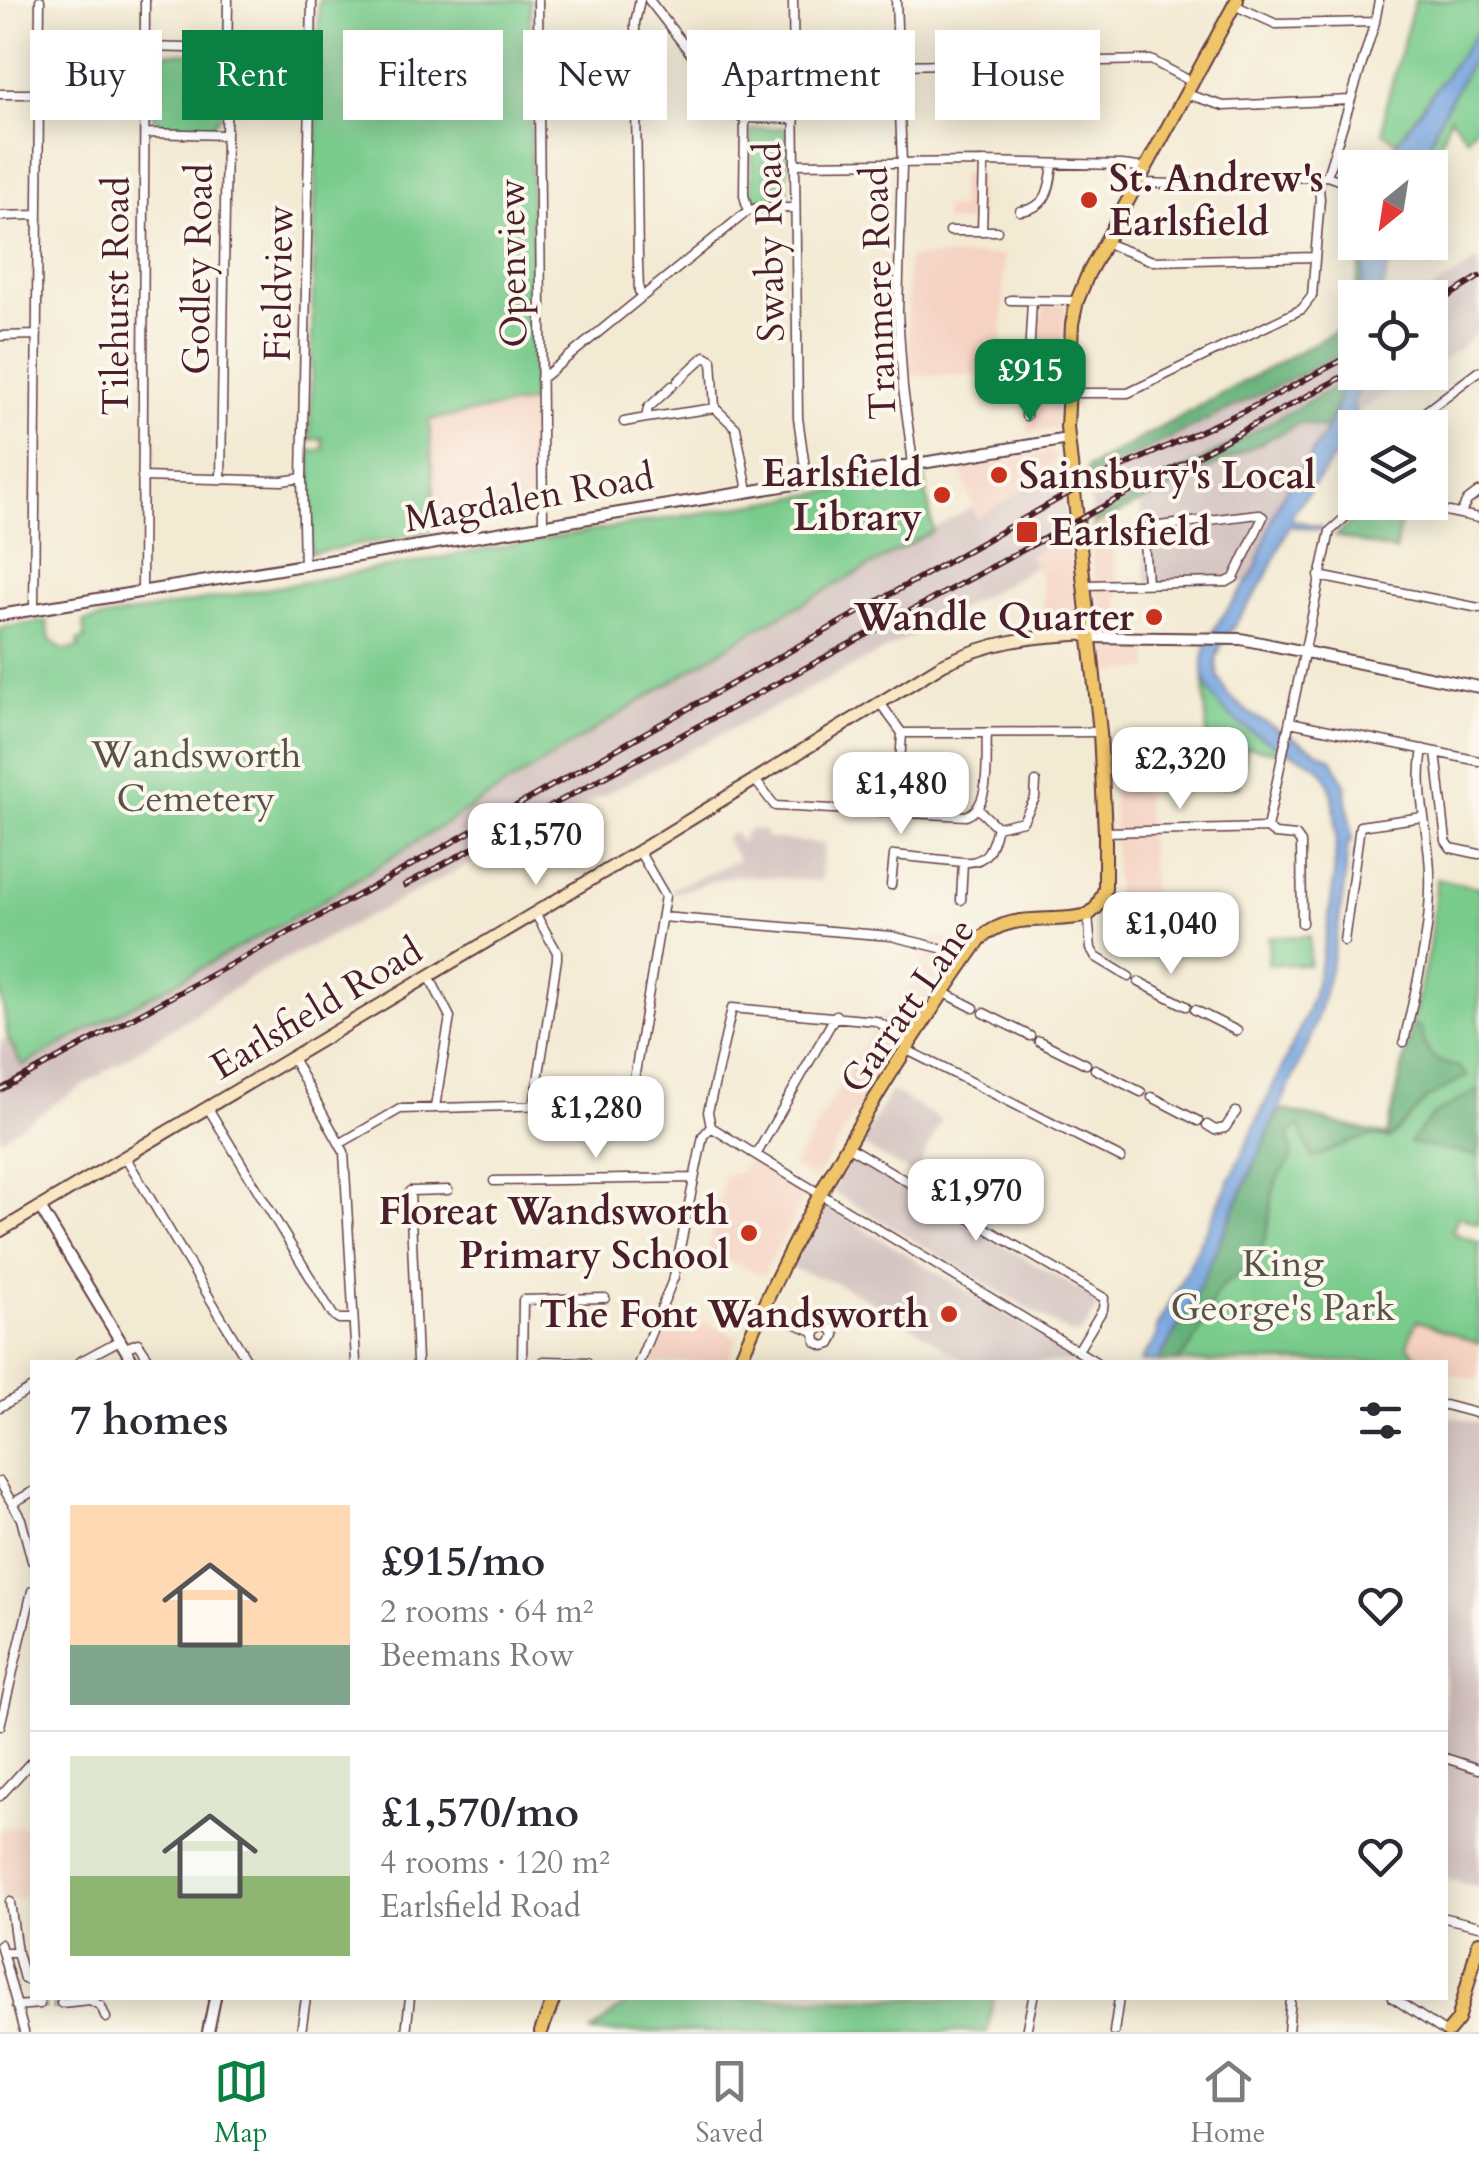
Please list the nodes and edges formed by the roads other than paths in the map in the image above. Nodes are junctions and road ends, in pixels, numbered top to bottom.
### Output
1 (40, 0) edge
2 (146, 0) edge
3 (228, 0) edge
4 (312, 0) edge
5 (538, 0) edge
6 (640, 0) edge
7 (649, 0) edge
8 (793, 0) edge
9 (896, 0) edge
10 (1379, 0) edge
11 (1235, 2) edge
12 (1375, 22) junction
13 (40, 30) edge
14 (145, 30) edge
15 (227, 30) edge
16 (311, 30) edge
17 (794, 30) edge
18 (897, 30) edge
19 (687, 49) edge
20 (915, 66) edge
21 (1189, 88) junction
22 (0, 94) edge
23 (30, 94) edge
24 (1350, 100) junction
25 (39, 120) edge
26 (144, 120) edge
27 (226, 120) edge
28 (309, 120) edge
29 (745, 120) edge
30 (795, 120) edge
31 (900, 120) edge
32 (144, 133) junction
33 (226, 134) junction
34 (984, 162) junction
35 (796, 164) junction
36 (902, 164) junction
37 (1052, 164) junction
38 (1143, 173) junction
39 (1322, 176) junction
40 (1338, 181) edge
41 (796, 208) junction
42 (748, 211) junction
43 (1020, 211) dead end
44 (38, 215) junction
45 (0, 216) edge
46 (982, 230) junction
47 (998, 231) dead end
48 (950, 232) dead end
49 (1104, 243) junction
50 (1315, 258) junction
51 (642, 297) junction
52 (1010, 300) dead end
53 (1032, 301) junction
54 (1077, 301) junction
55 (37, 335) junction
56 (0, 336) edge
57 (1479, 371) edge
58 (541, 379) junction
59 (1068, 393) junction
60 (714, 408) junction
61 (1428, 410) edge
62 (1026, 416) dead end
63 (646, 418) junction
64 (624, 422) dead end
65 (1068, 439) junction
66 (914, 464) junction
67 (142, 477) junction
68 (302, 478) junction
69 (221, 479) junction
70 (807, 482) junction
71 (748, 491) junction
72 (1479, 492) edge
73 (1448, 512) edge
74 (1460, 514) junction
75 (1479, 518) edge
76 (1344, 520) edge
77 (543, 525) junction
78 (304, 566) junction
79 (1319, 576) junction
80 (1148, 582) junction
81 (1084, 585) junction
82 (142, 593) junction
83 (1479, 608) edge
84 (34, 610) junction
85 (0, 615) edge
86 (1089, 637) junction
87 (1304, 651) junction
88 (1479, 687) edge
89 (880, 703) junction
90 (1290, 726) junction
91 (1100, 732) junction
92 (902, 733) junction
93 (986, 734) junction
94 (1422, 749) junction
95 (1436, 752) junction
96 (1479, 760) edge
97 (755, 780) junction
98 (1036, 782) dead end
99 (978, 809) junction
100 (897, 810) junction
101 (1423, 817) junction
102 (997, 826) junction
103 (1267, 828) junction
104 (1105, 832) junction
105 (640, 851) junction
106 (881, 854) dead end
107 (1479, 854) edge
108 (894, 855) junction
109 (963, 862) junction
110 (891, 885) dead end
111 (961, 900) dead end
112 (534, 913) junction
113 (1088, 915) junction
114 (662, 916) junction
115 (1302, 923) dead end
116 (1344, 941) dead end
117 (969, 955) junction
118 (428, 976) junction
119 (1129, 978) dead end
120 (1139, 982) dead end
121 (946, 994) junction
122 (1186, 1006) dead end
123 (974, 1008) dead end
124 (1196, 1010) dead end
125 (984, 1013) dead end
126 (836, 1015) junction
127 (1237, 1031) dead end
128 (1030, 1036) dead end
129 (1040, 1041) dead end
130 (1404, 1042) dead end
131 (910, 1046) junction
132 (292, 1058) junction
133 (1141, 1092) dead end
134 (1152, 1097) dead end
135 (534, 1106) junction
136 (435, 1107) junction
137 (208, 1108) junction
138 (1236, 1112) dead end
139 (1198, 1120) dead end
140 (1208, 1125) dead end
141 (711, 1127) junction
142 (340, 1144) junction
143 (847, 1146) junction
144 (756, 1156) junction
145 (126, 1158) junction
146 (1121, 1158) dead end
147 (694, 1178) junction
148 (494, 1181) dead end
149 (448, 1190) dead end
150 (820, 1194) junction
151 (41, 1209) junction
152 (0, 1231) edge
153 (605, 1298) dead end
154 (762, 1309) junction
155 (353, 1319) junction
156 (815, 1332) dead end
157 (122, 1344) junction
158 (1080, 1350) junction
159 (84, 1360) edge
160 (132, 1360) edge
161 (151, 1360) edge
162 (247, 1360) edge
163 (356, 1360) edge
164 (417, 1360) edge
165 (522, 1360) edge
166 (640, 1360) edge
167 (740, 1360) edge
168 (1093, 1360) edge
169 (30, 1389) edge
170 (1448, 1406) edge
171 (0, 1407) edge
172 (1479, 1414) edge
173 (0, 1482) edge
174 (30, 1493) edge
175 (13, 1503) junction
176 (30, 1555) edge
177 (30, 1599) edge
178 (0, 1726) edge
179 (1448, 1759) edge
180 (30, 1764) edge
181 (1479, 1769) edge
182 (0, 1796) edge
183 (10, 1902) dead end
184 (1448, 1919) edge
185 (1479, 1926) edge
186 (1479, 1942) edge
187 (1, 1948) edge
188 (16, 1952) junction
189 (1475, 1972) edge
190 (30, 1981) edge
191 (12, 1993) junction
192 (0, 1994) edge
193 (214, 2000) edge
194 (306, 2000) edge
195 (410, 2000) edge
196 (553, 2000) edge
197 (1034, 2000) edge
198 (1118, 2000) edge
199 (1291, 2000) edge
200 (1395, 2000) edge
201 (60, 2002) dead end
202 (40, 2004) dead end
203 (16, 2006) junction
204 (106, 2018) dead end
205 (24, 2032) edge
206 (208, 2032) edge
207 (301, 2032) edge
208 (406, 2032) edge
209 (541, 2032) edge
210 (1026, 2032) edge
211 (1114, 2032) edge
212 (1288, 2032) edge
213 (1446, 2032) edge

1 - 13 street
2 - 14 street, Tilehurst Road
3 - 15 street, Godley Road
4 - 16 street, Fieldview
5 - 58 street, Openview
6 - 51 street
7 - 19 street
8 - 17 street, Swaby Road
9 - 18 street, Tranmere Road
10 - 12 street
11 - 12 street
11 - 21 main road
12 - 24 street
20 - 21 street
21 - 24 street
21 - 38 main road
22 - 23 street
24 - 39 street
25 - 44 street
26 - 32 street, Tilehurst Road
27 - 33 street, Godley Road
28 - 68 street, Fieldview
29 - 42 street
30 - 35 street, Swaby Road
31 - 36 street, Tranmere Road
32 - 33 street
32 - 67 street, Tilehurst Road
33 - 69 street, Godley Road
34 - 36 street
34 - 37 street
34 - 46 street
35 - 36 street
35 - 41 street, Swaby Road
36 - 66 street, Tranmere Road
37 - 38 street
37 - 43 street
38 - 39 street
38 - 49 main road
39 - 40 street
39 - 50 street
41 - 42 street
41 - 70 street, Swaby Road
42 - 51 street
44 - 45 street
44 - 55 street
46 - 47 street
46 - 48 street
49 - 50 street
49 - 54 main road
50 - 59 street
51 - 58 street
52 - 53 street
53 - 54 street
53 - 62 street
54 - 59 main road
55 - 56 street
55 - 84 street
57 - 61 street
58 - 77 street, Openview
59 - 65 main road
60 - 63 street
60 - 63 street
60 - 71 street
63 - 64 street
65 - 66 street, Magdalen Road
65 - 81 main road
66 - 70 street, Magdalen Road
67 - 69 street
67 - 82 street, Tilehurst Road
68 - 69 street
68 - 78 street, Fieldview
70 - 71 street, Magdalen Road
71 - 77 street, Magdalen Road
72 - 74 street
73 - 74 street
74 - 75 street
76 - 79 street
77 - 78 street, Magdalen Road
78 - 82 street, Magdalen Road
79 - 83 street
79 - 87 street
80 - 80 street
80 - 81 street
81 - 86 main road
82 - 84 street, Magdalen Road
84 - 85 street, Magdalen Road
86 - 87 street
86 - 89 main road, Earlsfield Road
86 - 91 main road
87 - 88 street
87 - 90 street
89 - 92 street
89 - 97 main road, Earlsfield Road
90 - 94 street
90 - 103 street
91 - 93 street
91 - 104 main road
92 - 93 street
92 - 100 street
93 - 99 street
94 - 95 street
94 - 101 street
95 - 96 street
95 - 107 street
97 - 100 street
97 - 105 main road, Earlsfield Road
98 - 102 street
99 - 100 street
99 - 102 street
101 - 116 street
101 - 130 street
102 - 109 street
103 - 104 street
103 - 115 street
104 - 113 main road
105 - 112 main road, Earlsfield Road
105 - 114 street
106 - 108 street
108 - 109 street
108 - 110 street
109 - 111 street
112 - 118 main road, Earlsfield Road
112 - 135 street
113 - 117 main road, Garratt Lane
113 - 119 street
114 - 117 street
114 - 135 street
117 - 121 main road, Garratt Lane
118 - 132 main road, Earlsfield Road
118 - 136 street
120 - 122 street
121 - 123 street
121 - 131 main road, Garratt Lane
124 - 127 street
125 - 128 street
126 - 131 street
126 - 141 street
126 - 144 street
129 - 133 street
131 - 143 main road, Garratt Lane
131 - 146 street
132 - 137 main road, Earlsfield Road
132 - 142 street
134 - 139 street
135 - 136 street
136 - 142 street
137 - 145 main road, Earlsfield Road
137 - 155 street
138 - 140 street
141 - 144 street
141 - 147 street
142 - 155 street
143 - 150 main road, Garratt Lane
143 - 158 street
144 - 150 street
145 - 151 main road, Earlsfield Road
145 - 162 street
147 - 148 street
147 - 166 street
149 - 164 street
150 - 154 main road, Garratt Lane
150 - 158 street
151 - 152 main road, Earlsfield Road
151 - 157 street
153 - 165 street
154 - 156 street
154 - 167 main road, Garratt Lane
155 - 163 street
157 - 159 street
157 - 160 street
157 - 161 street
158 - 168 street
169 - 171 street
170 - 172 street
173 - 175 street
174 - 175 street
175 - 176 street
177 - 178 street
179 - 181 street
180 - 182 street
183 - 188 street
184 - 185 street
186 - 189 main road
187 - 188 street
187 - 191 street
188 - 190 street
189 - 213 main road
191 - 192 street
191 - 203 street
193 - 206 street
194 - 207 street
195 - 208 street
196 - 209 main road
197 - 210 street
198 - 211 street
199 - 212 street
200 - 213 street
201 - 204 street
202 - 203 street
203 - 205 street

